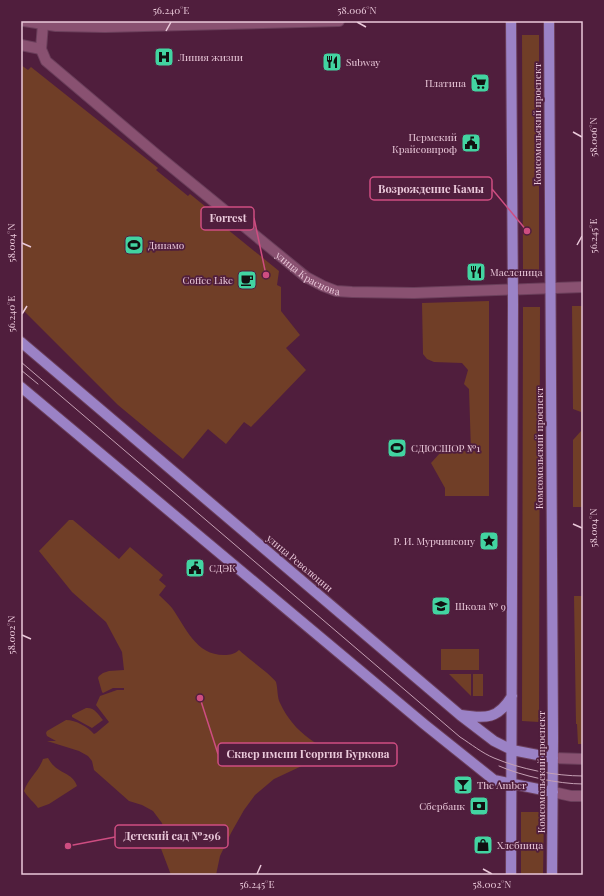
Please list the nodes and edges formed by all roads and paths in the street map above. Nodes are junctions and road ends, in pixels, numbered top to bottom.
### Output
1 (24, 21) edge
2 (339, 21) edge
3 (511, 21) edge
4 (549, 21) edge
5 (42, 24) junction
6 (21, 45) edge
7 (41, 50) junction
8 (583, 287) edge
9 (550, 288) junction
10 (512, 289) junction
11 (21, 342) edge
12 (21, 387) edge
13 (512, 696) junction
14 (460, 715) junction
15 (512, 750) junction
16 (553, 758) junction
17 (583, 759) edge
18 (512, 783) junction
19 (553, 792) junction
20 (583, 796) edge
21 (511, 875) edge
22 (552, 875) edge

1 - 5 street
2 - 5 street
3 - 10 main road
4 - 9 main road, Комсомольский проспект
5 - 7 street
6 - 7 street
7 - 10 street, улица Краснова
8 - 9 street, улица Краснова
9 - 10 street, улица Краснова
9 - 16 main road, Комсомольский проспект
10 - 13 main road
11 - 14 main road, улица Революции
12 - 18 main road
13 - 14 main road
13 - 15 main road
14 - 15 main road, улица Революции
15 - 16 main road, улица Революции
15 - 18 main road
16 - 17 street, улица Революции
16 - 19 main road, Комсомольский проспект
18 - 19 main road
18 - 21 main road
19 - 20 street
19 - 22 main road, Комсомольский проспект

